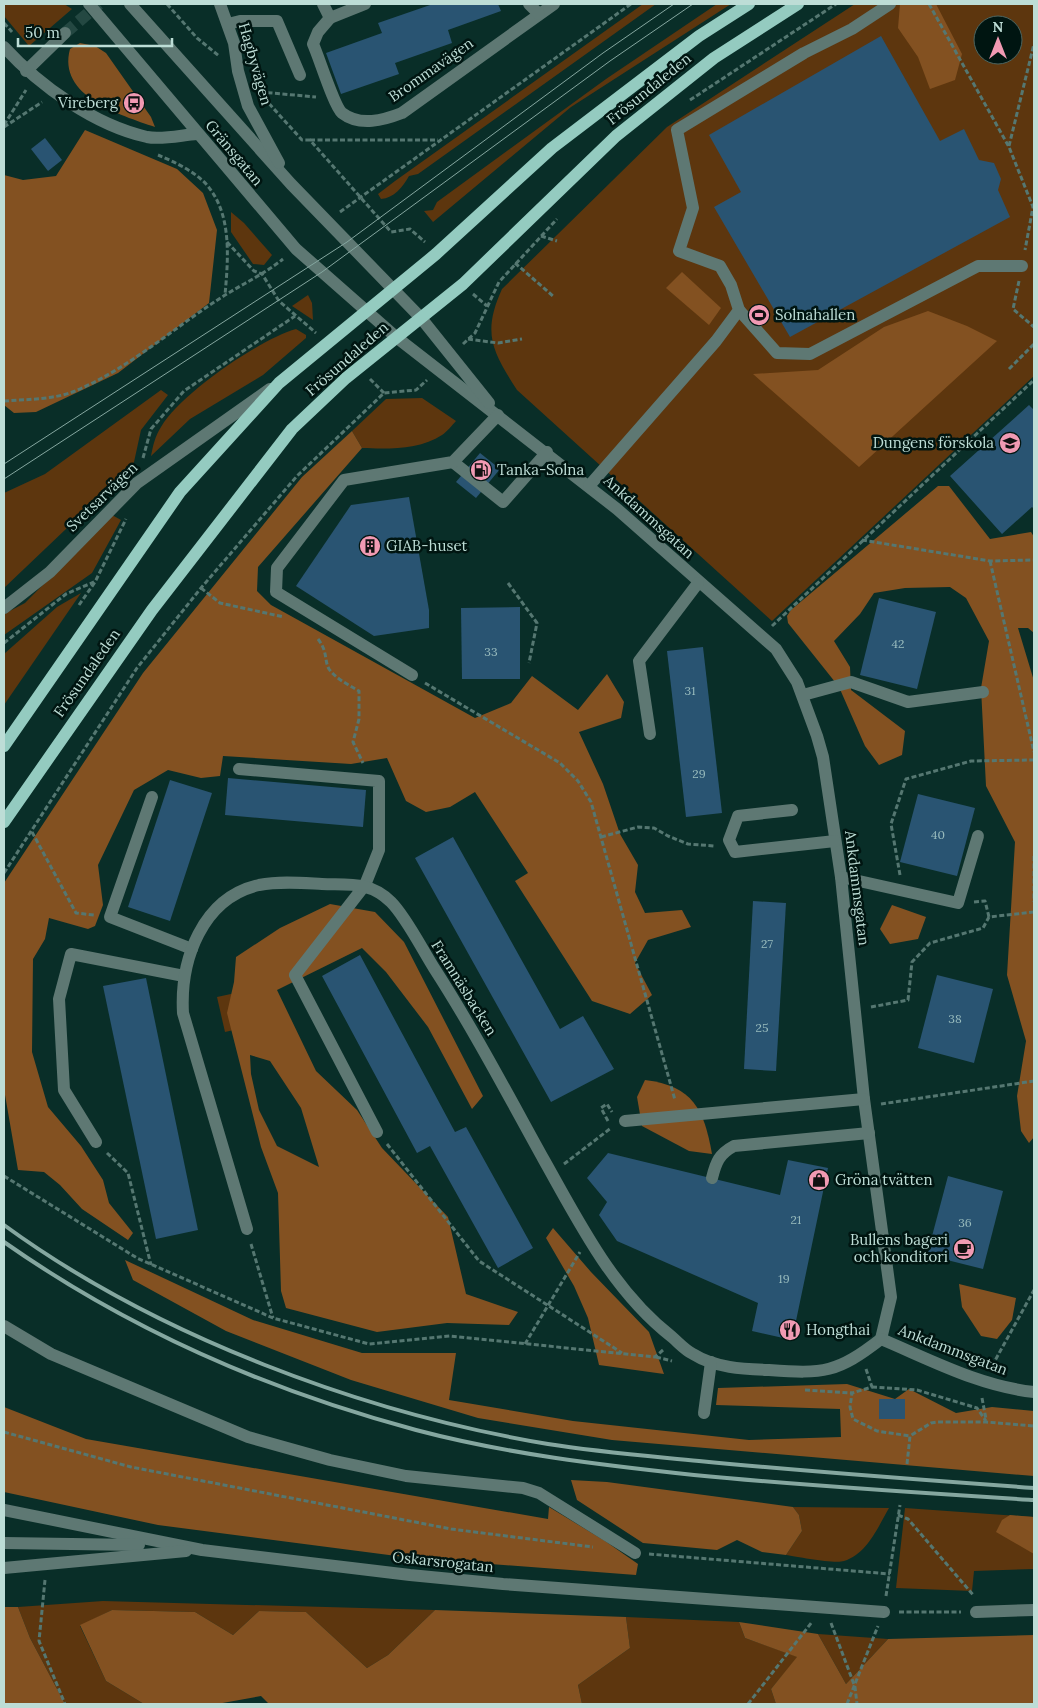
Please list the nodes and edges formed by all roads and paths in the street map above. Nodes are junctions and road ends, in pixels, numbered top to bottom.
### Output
1 (89, 4) edge
2 (130, 4) edge
3 (220, 4) edge
4 (323, 4) edge
5 (365, 4) edge
6 (530, 4) edge
7 (554, 4) edge
8 (631, 4) edge
9 (749, 4) edge
10 (798, 4) edge
11 (890, 4) edge
12 (928, 4) edge
13 (539, 14) junction
14 (330, 18) junction
15 (228, 24) junction
16 (65, 33) tunnel mouth
17 (1034, 44) edge
18 (4, 47) edge
19 (26, 71) junction
20 (300, 75) dead end
21 (28, 87) dead end
22 (259, 92) dead end
23 (335, 99) junction
24 (50, 108) dead end
25 (4, 126) edge
26 (197, 134) junction
27 (310, 140) dead end
28 (439, 140) junction
29 (1009, 147) junction
30 (154, 154) dead end
31 (291, 184) junction
32 (360, 198) junction
33 (340, 211) dead end
34 (418, 235) dead end
35 (541, 236) dead end
36 (557, 241) dead end
37 (227, 242) junction
38 (282, 260) dead end
39 (1022, 266) junction
40 (262, 274) junction
41 (393, 289) junction
42 (224, 295) junction
43 (474, 295) dead end
44 (553, 296) dead end
45 (487, 306) junction
46 (739, 310) junction
47 (366, 311) junction
48 (295, 316) junction
49 (421, 318) junction
50 (1034, 327) edge
51 (314, 332) dead end
52 (396, 337) junction
53 (468, 339) junction
54 (522, 339) dead end
55 (463, 344) dead end
56 (1034, 344) edge
57 (1009, 369) dead end
58 (429, 378) dead end
59 (1034, 380) edge
60 (279, 383) junction
61 (374, 384) dead end
62 (384, 393) junction
63 (4, 400) edge
64 (498, 415) junction
65 (546, 452) junction
66 (142, 458) dead end
67 (453, 462) junction
68 (589, 486) junction
69 (861, 540) junction
70 (1034, 560) edge
71 (990, 562) junction
72 (94, 582) dead end
73 (508, 583) dead end
74 (698, 583) junction
75 (202, 588) junction
76 (4, 608) edge
77 (285, 618) dead end
78 (316, 635) dead end
79 (761, 637) junction
80 (4, 643) edge
81 (528, 663) dead end
82 (412, 675) joint
83 (984, 692) dead end
84 (803, 695) junction
85 (650, 734) dead end
86 (4, 746) edge
87 (1034, 752) edge
88 (1034, 760) edge
89 (239, 769) dead end
90 (372, 780) junction
91 (152, 796) dead end
92 (792, 810) dead end
93 (4, 822) edge
94 (31, 832) junction
95 (978, 836) dead end
96 (601, 837) junction
97 (835, 841) junction
98 (735, 852) junction
99 (1034, 856) edge
100 (4, 873) edge
101 (841, 877) junction
102 (365, 885) junction
103 (885, 887) junction
104 (1034, 893) edge
105 (1034, 902) edge
106 (958, 903) junction
107 (1034, 912) edge
108 (110, 917) junction
109 (989, 917) junction
110 (192, 949) junction
111 (184, 976) junction
112 (855, 1010) junction
113 (1034, 1081) edge
114 (865, 1102) junction
115 (680, 1116) junction
116 (625, 1121) dead end
117 (612, 1127) dead end
118 (377, 1132) joint
119 (869, 1133) junction
120 (96, 1142) joint
121 (552, 1173) junction
122 (4, 1176) edge
123 (712, 1178) dead end
124 (247, 1229) joint
125 (588, 1238) junction
126 (151, 1264) junction
127 (1034, 1290) edge
128 (548, 1306) junction
129 (273, 1318) junction
130 (4, 1326) edge
131 (881, 1339) junction
132 (675, 1340) junction
133 (525, 1344) junction
134 (622, 1354) junction
135 (860, 1354) junction
136 (711, 1362) junction
137 (991, 1368) dead end
138 (872, 1387) junction
139 (981, 1391) dead end
140 (1034, 1392) edge
141 (704, 1413) dead end
142 (986, 1422) junction
143 (1034, 1426) edge
144 (4, 1432) edge
145 (910, 1436) junction
146 (906, 1464) dead end
147 (900, 1505) dead end
148 (4, 1510) edge
149 (898, 1515) junction
150 (4, 1543) edge
151 (596, 1548) dead end
152 (202, 1550) junction
153 (635, 1552) joint
154 (46, 1564) junction
155 (4, 1568) edge
156 (890, 1574) junction
157 (825, 1606) junction
158 (1034, 1610) edge
159 (884, 1612) junction
160 (976, 1612) junction
161 (855, 1687) junction
162 (65, 1704) edge
163 (748, 1704) edge
164 (847, 1704) edge
165 (857, 1704) edge

1 - 26 street, Gränsgatan
2 - 31 street, Gränsgatan
3 - 15 street, Hagbyvägen
4 - 14 street
5 - 14 street
6 - 13 street
7 - 13 street, Brommavägen
8 - 28 path
9 - 41 main road, Frösundaleden
10 - 49 main road, Frösundaleden
11 - 46 street
12 - 29 path
13 - 23 street, Brommavägen
14 - 23 street, Brommavägen
15 - 20 street
15 - 31 street, Hagbyvägen
16 - 19 street
17 - 29 path
18 - 19 street
19 - 26 street
21 - 25 path
22 - 23 path
24 - 25 path
26 - 47 street, Gränsgatan
27 - 28 path
28 - 32 path
29 - 39 path
30 - 37 path
31 - 41 street, Gränsgatan
32 - 33 path
32 - 34 path
35 - 36 path
37 - 40 path
37 - 42 path
38 - 40 path
39 - 46 street
39 - 50 path
40 - 42 path
40 - 48 path
41 - 47 main road, Frösundaleden
41 - 49 street, Gränsgatan
42 - 63 path
43 - 45 path
44 - 45 path
45 - 53 path
46 - 68 street
47 - 52 street, Gränsgatan
47 - 60 main road, Frösundaleden
48 - 51 path
48 - 66 path
49 - 52 main road, Frösundaleden
49 - 64 street, Ankdammsgatan
52 - 64 street, Ankdammsgatan
52 - 93 main road, Frösundaleden
53 - 54 path
53 - 55 path
56 - 57 path
58 - 62 path
59 - 69 path
60 - 76 street, Svetsarvägen
60 - 86 main road, Frösundaleden
61 - 62 path
62 - 75 path
64 - 65 street, Ankdammsgatan
64 - 67 street
65 - 67 street
65 - 68 street, Ankdammsgatan
67 - 82 street
68 - 74 street, Ankdammsgatan
69 - 71 path
69 - 79 path
70 - 71 path
71 - 87 path
72 - 80 path
73 - 81 path
74 - 79 street, Ankdammsgatan
74 - 85 street
75 - 77 path
75 - 94 path
78 - 90 path
79 - 84 street, Ankdammsgatan
82 - 96 path
83 - 84 street
84 - 97 street, Ankdammsgatan
88 - 103 path
89 - 90 street
90 - 102 street
91 - 108 street
92 - 98 street
94 - 100 path
94 - 108 path
95 - 106 street
96 - 98 path
96 - 115 path
97 - 98 street
97 - 101 street, Ankdammsgatan
99 - 104 path
101 - 103 street
101 - 112 street, Ankdammsgatan
102 - 110 street
102 - 118 street
102 - 121 street, Framnäsbacken
103 - 106 street
104 - 105 path
106 - 109 path
107 - 109 path
108 - 110 street
109 - 112 path
110 - 111 street
111 - 120 street
111 - 124 street
112 - 114 street, Ankdammsgatan
113 - 114 path
114 - 115 street
114 - 119 street, Ankdammsgatan
115 - 116 street
117 - 121 path
118 - 128 path
119 - 123 street
119 - 131 street, Ankdammsgatan
120 - 126 path
121 - 125 street, Framnäsbacken
122 - 126 path
124 - 129 path
125 - 128 path
125 - 132 street, Framnäsbacken
126 - 129 path
127 - 137 path
128 - 133 path
128 - 134 path
129 - 133 path
130 - 153 street
131 - 135 street, Framnäsbacken
131 - 140 street, Ankdammsgatan
132 - 134 path
132 - 136 street, Framnäsbacken
133 - 134 path
135 - 136 street, Framnäsbacken
135 - 138 path
136 - 141 street
138 - 142 path
138 - 145 path
139 - 142 path
142 - 143 path
142 - 145 path
144 - 151 path
145 - 146 path
147 - 149 path
148 - 152 street, Oskarsrogatan
149 - 156 path
149 - 160 path
150 - 152 street
152 - 154 street
152 - 157 street, Oskarsrogatan
153 - 156 path
154 - 155 street
154 - 162 path
156 - 159 path
157 - 159 street, Oskarsrogatan
157 - 161 path
157 - 163 path
158 - 160 street
159 - 160 path
159 - 161 path
161 - 164 path
161 - 165 path

